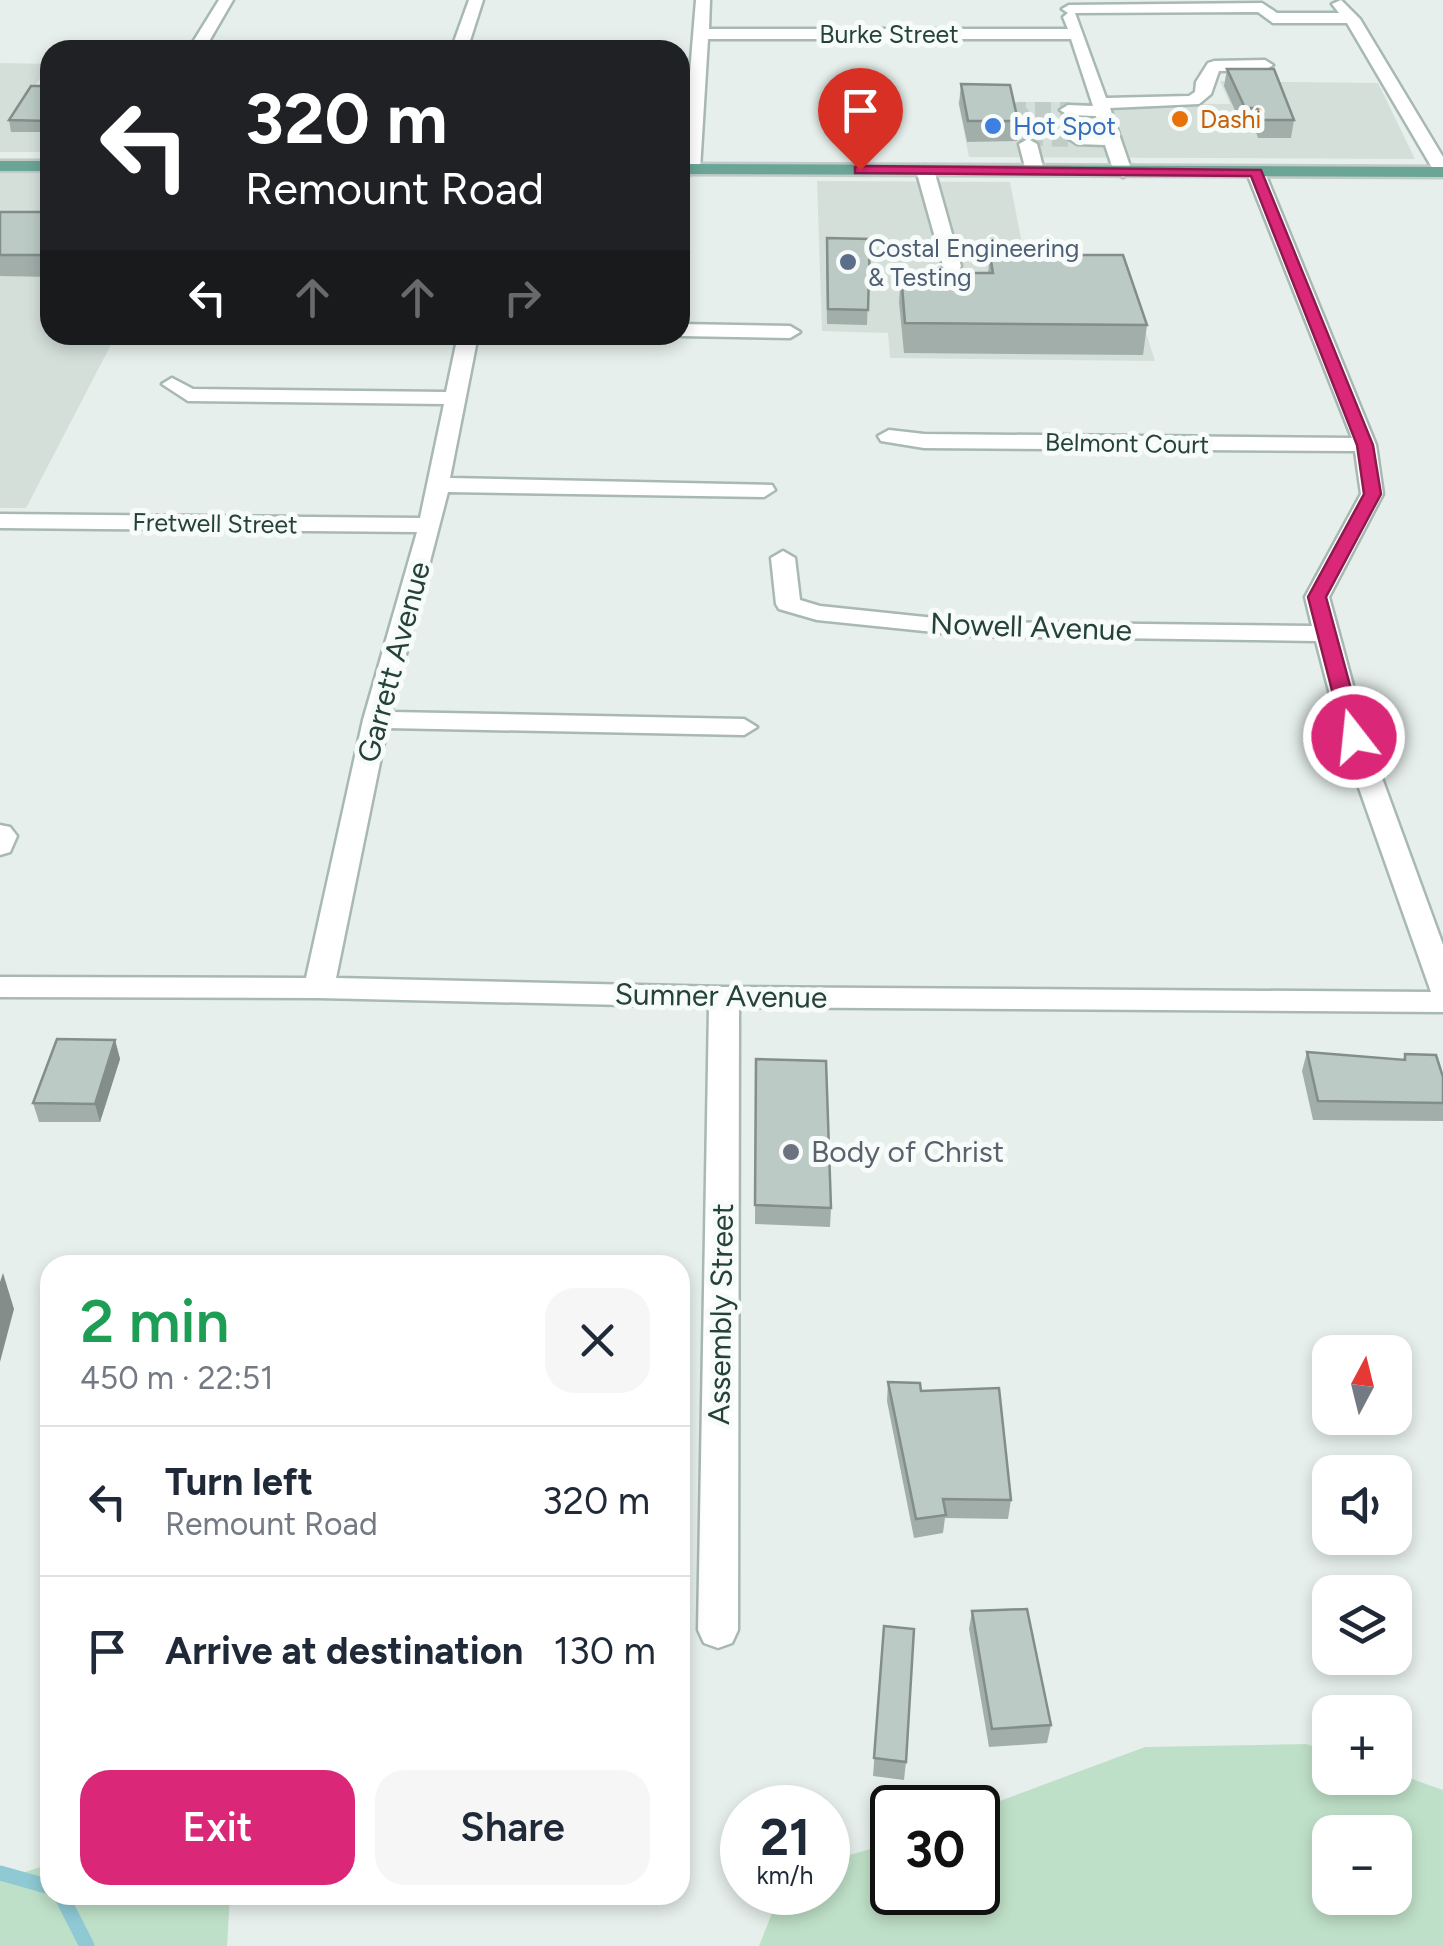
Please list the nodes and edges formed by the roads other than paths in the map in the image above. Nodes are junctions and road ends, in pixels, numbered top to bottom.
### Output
1 (226, 0) edge
2 (476, 0) edge
3 (703, 0) edge
4 (1334, 0) edge
5 (1068, 4) edge
6 (1351, 18) junction
7 (701, 34) junction
8 (1076, 34) junction
9 (202, 40) edge
10 (462, 40) edge
11 (1264, 65) edge
12 (1101, 107) junction
13 (1068, 110) tunnel mouth
14 (690, 133) edge
15 (1077, 139) tunnel mouth
16 (1112, 140) junction
17 (1028, 144) tunnel mouth
18 (0, 166) edge
19 (40, 166) edge
20 (690, 169) edge
21 (924, 170) junction
22 (1035, 171) junction
23 (1122, 172) junction
24 (1256, 172) junction
25 (1443, 172) edge
26 (952, 266) dead end
27 (690, 330) edge
28 (790, 332) dead end
29 (466, 345) edge
30 (172, 384) dead end
31 (455, 398) junction
32 (889, 436) dead end
33 (1365, 445) junction
34 (438, 485) junction
35 (764, 490) dead end
36 (0, 520) edge
37 (430, 525) junction
38 (784, 558) dead end
39 (1324, 634) junction
40 (376, 720) junction
41 (744, 726) dead end
42 (0, 833) edge
43 (0, 846) edge
44 (0, 987) edge
45 (1443, 987) edge
46 (320, 988) junction
47 (724, 997) junction
48 (1443, 1002) edge
49 (718, 1630) dead end

1 - 9 street
2 - 10 street
3 - 7 street
4 - 6 street
5 - 6 street
5 - 8 street
6 - 25 street
7 - 8 street, Burke Street
7 - 14 street
8 - 12 street
11 - 12 street
12 - 13 street
12 - 16 street
15 - 16 street
16 - 23 street
17 - 22 street
18 - 19 main road
20 - 21 main road
21 - 22 main road
21 - 26 street
22 - 23 main road
23 - 24 main road
24 - 25 main road
24 - 33 street
27 - 28 street
29 - 31 street, Garrett Avenue
30 - 31 street
31 - 34 street, Garrett Avenue
32 - 33 street, Belmont Court
33 - 39 street
34 - 35 street
34 - 37 street, Garrett Avenue
36 - 37 street, Fretwell Street
37 - 40 street, Garrett Avenue
38 - 39 street, Nowell Avenue
39 - 45 street
40 - 41 street
40 - 46 street, Garrett Avenue
42 - 43 street
44 - 46 street, Sumner Avenue
46 - 47 street, Sumner Avenue
47 - 48 street, Sumner Avenue
47 - 49 street, Assembly Street

